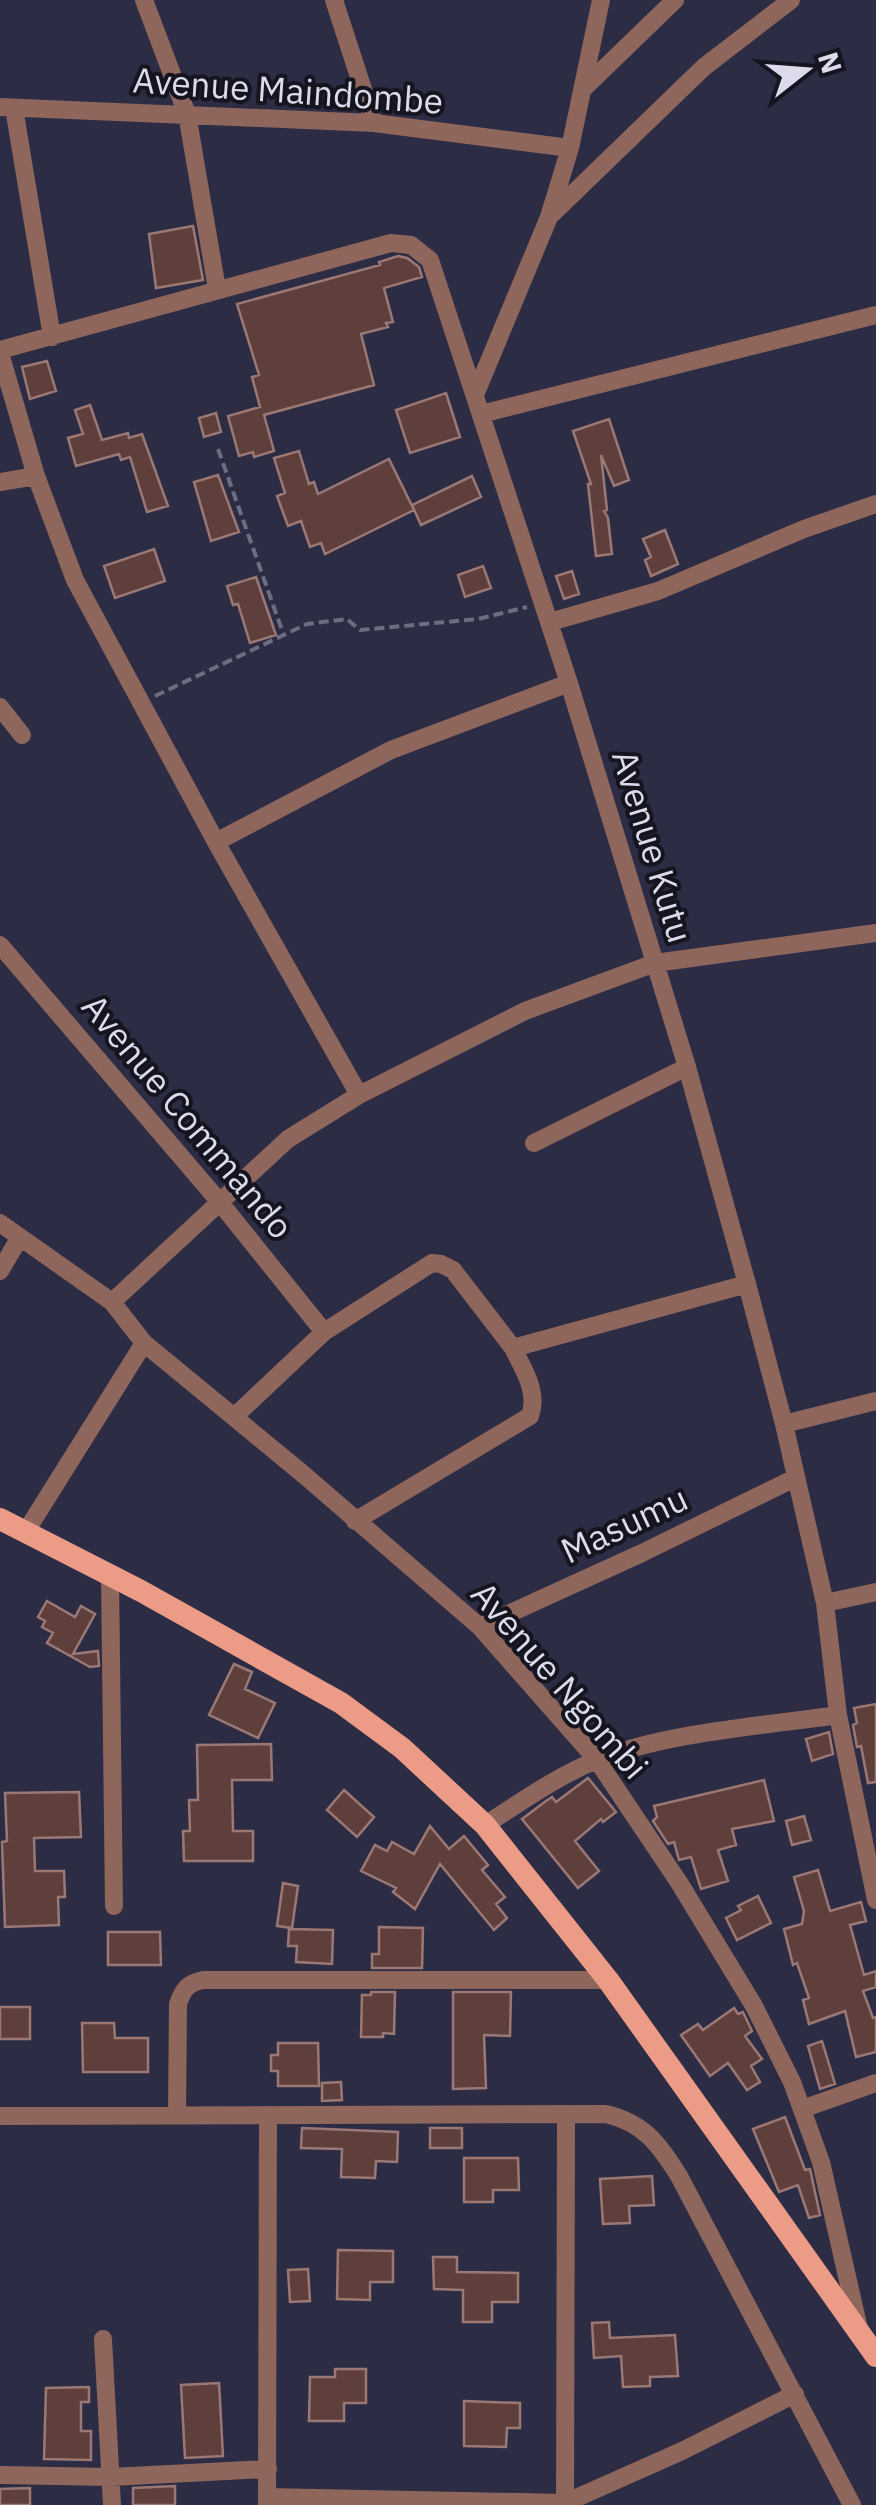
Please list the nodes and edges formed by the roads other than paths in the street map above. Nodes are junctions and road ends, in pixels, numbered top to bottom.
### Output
1 (144, 0) edge
2 (334, 0) edge
3 (601, 0) edge
4 (675, 0) edge
5 (792, 0) edge
6 (584, 88) junction
7 (7, 107) edge
8 (186, 114) junction
9 (374, 123) junction
10 (570, 148) junction
11 (549, 217) junction
12 (217, 289) junction
13 (876, 316) edge
14 (52, 337) junction
15 (0, 351) edge
16 (475, 394) junction
17 (481, 414) junction
18 (36, 476) junction
19 (0, 482) edge
20 (876, 504) edge
21 (550, 622) junction
22 (570, 683) junction
23 (0, 707) edge
24 (22, 736) dead end
25 (216, 842) junction
26 (876, 933) edge
27 (0, 945) edge
28 (655, 962) junction
29 (686, 1067) junction
30 (360, 1095) junction
31 (534, 1142) dead end
32 (218, 1200) junction
33 (0, 1222) edge
34 (20, 1237) junction
35 (0, 1271) edge
36 (747, 1284) junction
37 (112, 1302) junction
38 (324, 1332) junction
39 (144, 1344) junction
40 (513, 1348) junction
41 (876, 1401) edge
42 (234, 1417) junction
43 (784, 1424) junction
44 (795, 1478) junction
45 (0, 1519) edge
46 (356, 1520) junction
47 (26, 1532) junction
48 (110, 1576) junction
49 (876, 1592) edge
50 (825, 1603) junction
51 (480, 1627) junction
52 (838, 1715) junction
53 (596, 1760) junction
54 (485, 1825) junction
55 (869, 1842) edge
56 (876, 1900) edge
57 (114, 1906) dead end
58 (608, 1980) junction
59 (876, 2083) edge
60 (802, 2109) junction
61 (566, 2114) junction
62 (178, 2115) junction
63 (268, 2115) junction
64 (0, 2116) edge
65 (860, 2334) junction
66 (104, 2339) dead end
67 (876, 2356) edge
68 (795, 2394) junction
69 (268, 2469) junction
70 (0, 2475) edge
71 (111, 2478) junction
72 (267, 2501) edge
73 (566, 2504) edge
74 (112, 2505) edge
75 (852, 2505) edge

1 - 8 street
2 - 9 street
3 - 6 street
4 - 6 street
5 - 11 street
6 - 10 street
7 - 8 street, Avenue Maindombe
7 - 14 street
8 - 9 street, Avenue Maindombe
8 - 12 street
9 - 10 street, Avenue Maindombe
10 - 11 street
11 - 16 street
12 - 14 street, Avenue Kutu
12 - 16 street, Avenue Kutu
13 - 17 street
14 - 15 street, Avenue Kutu
15 - 18 street
16 - 17 street, Avenue Kutu
17 - 21 street, Avenue Kutu
18 - 19 street
18 - 25 street
20 - 21 street
21 - 22 street, Avenue Kutu
22 - 25 street
22 - 28 street, Avenue Kutu
23 - 24 street
25 - 30 street
26 - 28 street
27 - 32 street, Avenue Commando
28 - 29 street, Avenue Kutu
28 - 30 street
29 - 31 street
29 - 36 street, Avenue Kutu
30 - 32 street
32 - 37 street
32 - 38 street, Avenue Commando
33 - 34 street, Avenue Ngombi
34 - 35 street
34 - 37 street, Avenue Ngombi
36 - 40 street
36 - 43 street, Avenue Kutu
37 - 39 street, Avenue Ngombi
38 - 40 street
38 - 42 street
39 - 42 street, Avenue Ngombi
39 - 47 street
40 - 46 street
41 - 43 street
42 - 46 street, Avenue Ngombi
43 - 44 street, Avenue Kutu
44 - 50 street, Avenue Kutu
44 - 51 street, Masumu
45 - 47 main road
46 - 51 street, Avenue Ngombi
47 - 48 main road
48 - 54 main road
48 - 57 street
49 - 50 street
50 - 52 street, Avenue Kutu
51 - 53 street, Avenue Ngombi
52 - 53 street
52 - 55 street, Avenue Kutu
53 - 54 street
53 - 60 street, Avenue Ngombi
54 - 58 main road
55 - 56 street, Avenue Kutu
58 - 62 street
58 - 65 main road
59 - 60 street
60 - 65 street, Avenue Ngombi
61 - 63 street
61 - 68 street
61 - 73 street
62 - 63 street
62 - 64 street
63 - 69 street
65 - 67 main road
66 - 71 street
68 - 73 street
68 - 75 street
69 - 71 street
69 - 72 street
70 - 71 street
71 - 74 street
72 - 73 street

